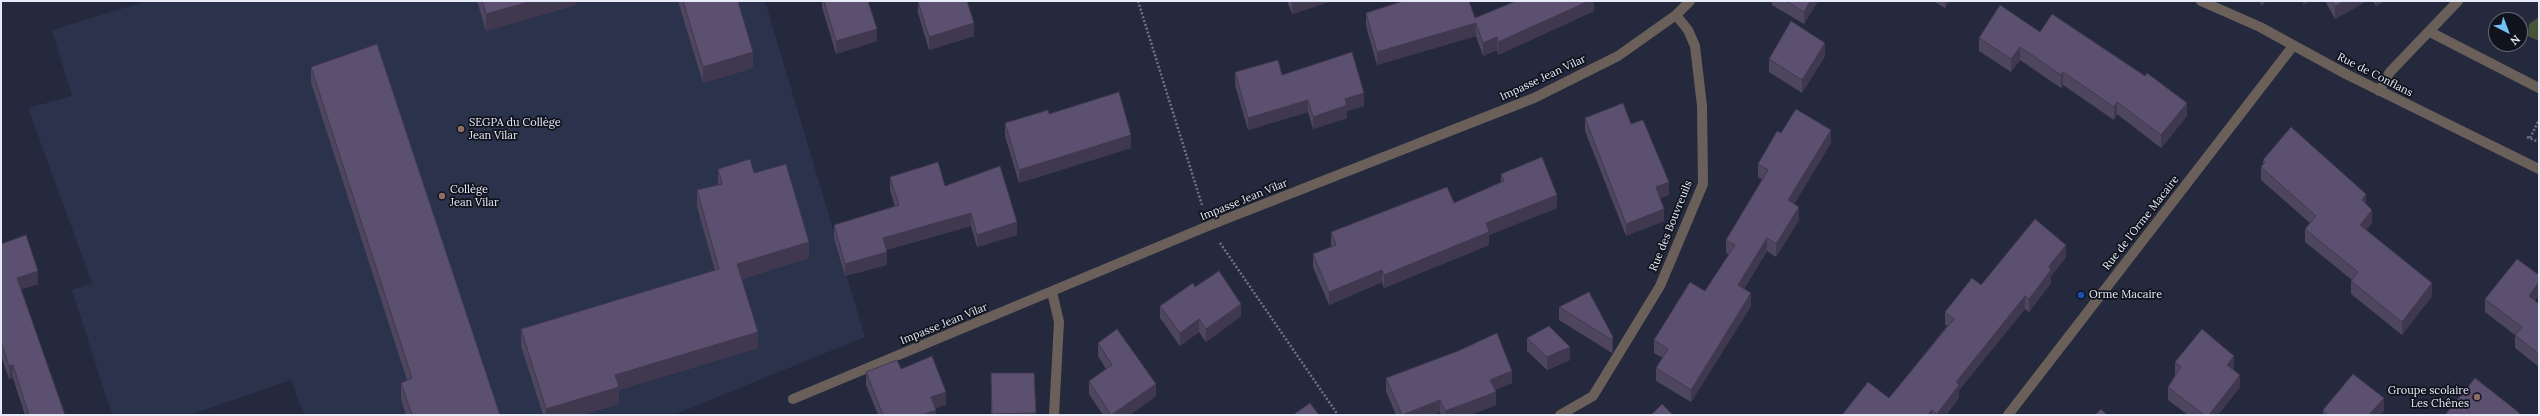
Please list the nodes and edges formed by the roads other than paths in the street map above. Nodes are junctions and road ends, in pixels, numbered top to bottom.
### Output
1 (1690, 1) edge
2 (2201, 1) edge
3 (2458, 1) edge
4 (1676, 15) junction
5 (2430, 32) junction
6 (2293, 46) junction
7 (2539, 88) edge
8 (2379, 91) junction
9 (2539, 169) edge
10 (1052, 292) junction
11 (793, 398) dead end
12 (1054, 415) edge
13 (1560, 415) edge
14 (2008, 415) edge

1 - 4 street, Impasse Jean Vilar
2 - 6 street, Rue de Conflans
3 - 5 street
4 - 10 street, Impasse Jean Vilar
4 - 13 street, Rue des Bouvreuils
5 - 7 street
5 - 8 street
6 - 8 street, Rue de Conflans
6 - 14 street, Rue de l'Orme Macaire
8 - 9 street, Rue de Conflans
10 - 11 street, Impasse Jean Vilar
10 - 12 street

